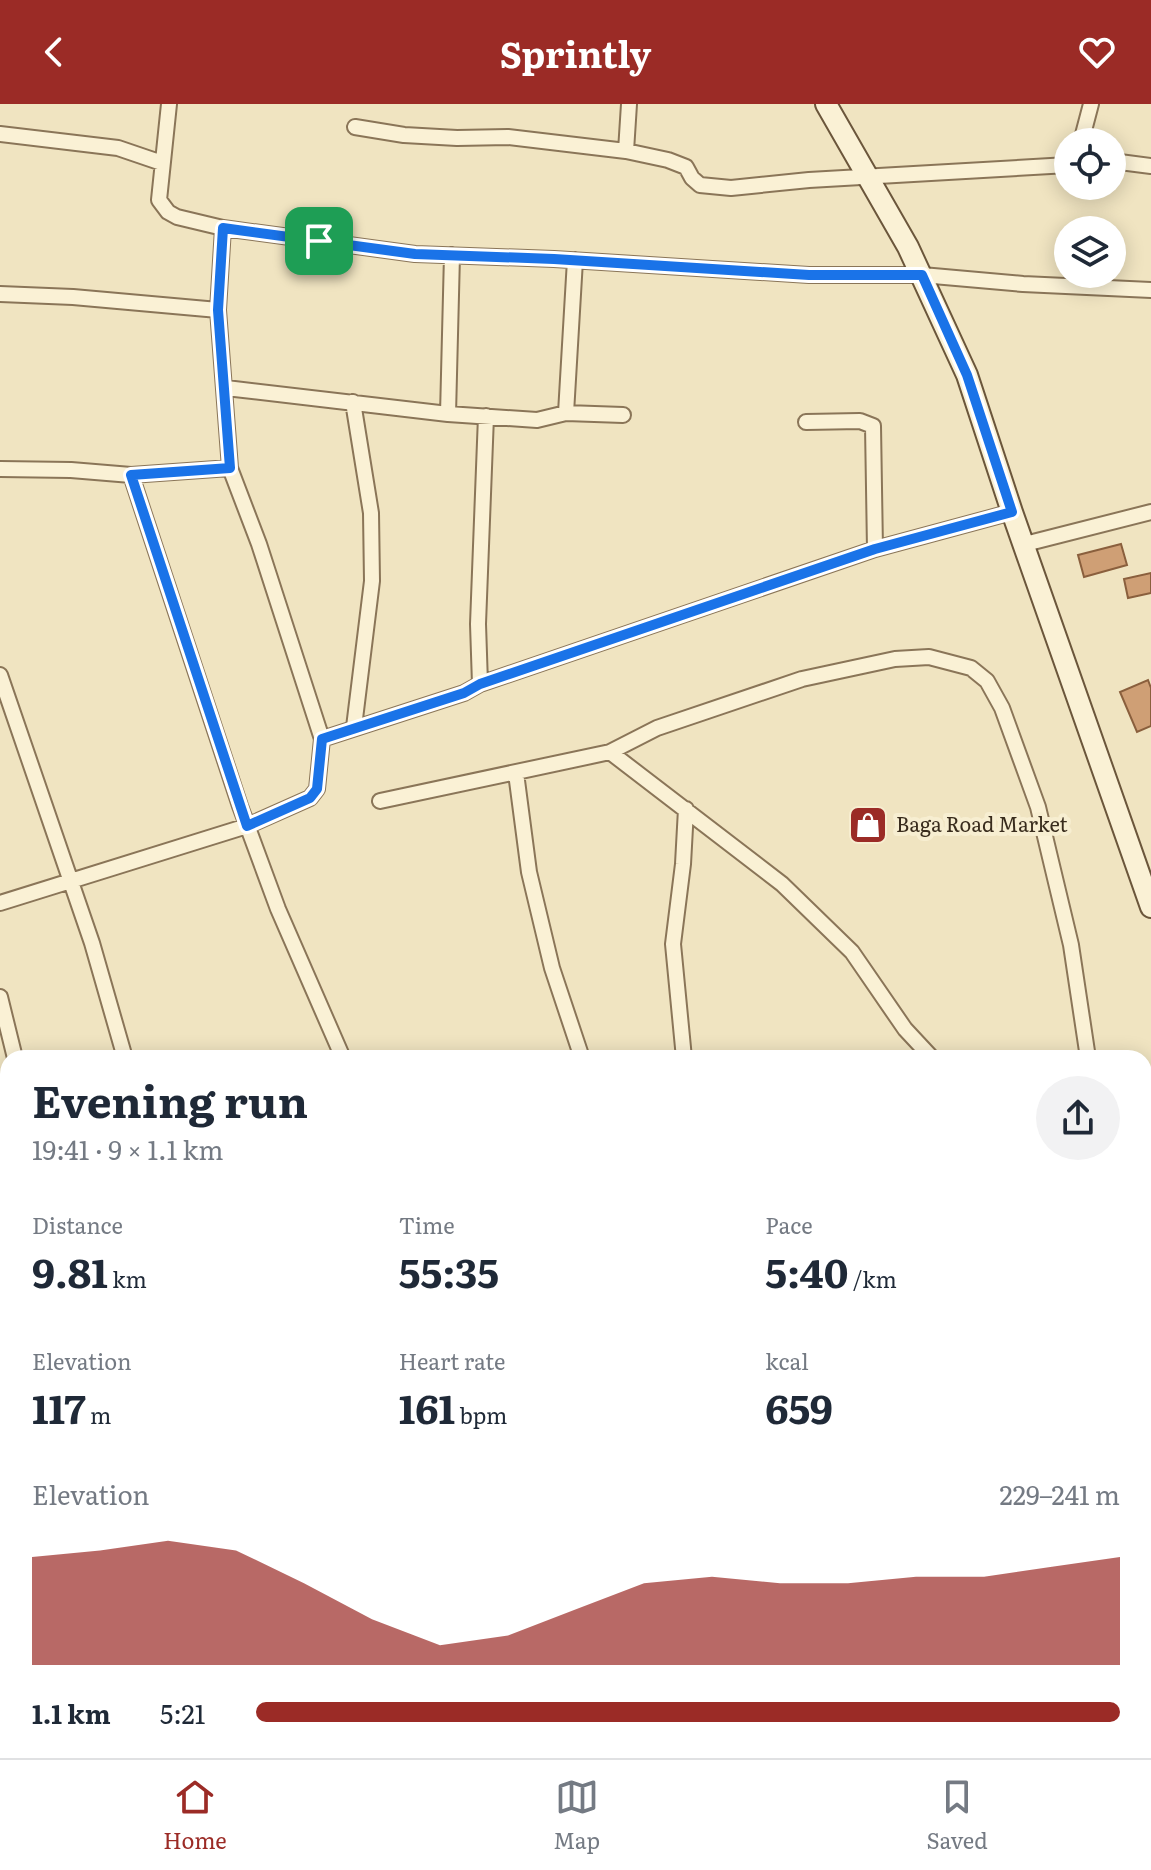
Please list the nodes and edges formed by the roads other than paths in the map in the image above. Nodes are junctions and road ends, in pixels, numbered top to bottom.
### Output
1 (169, 104) edge
2 (629, 104) edge
3 (826, 104) edge
4 (1091, 104) edge
5 (355, 127) dead end
6 (1085, 128) edge
7 (0, 134) edge
8 (626, 151) junction
9 (162, 163) junction
10 (1126, 163) edge
11 (1054, 166) edge
12 (1151, 166) edge
13 (868, 177) junction
14 (223, 228) junction
15 (452, 255) junction
16 (575, 260) junction
17 (922, 275) junction
18 (1151, 290) edge
19 (0, 294) edge
20 (218, 310) junction
21 (226, 388) junction
22 (353, 402) junction
23 (566, 413) junction
24 (448, 414) junction
25 (623, 415) dead end
26 (486, 416) junction
27 (806, 422) dead end
28 (230, 468) junction
29 (0, 469) edge
30 (131, 475) junction
31 (1012, 512) junction
32 (1151, 512) edge
33 (1025, 544) junction
34 (875, 549) junction
35 (0, 675) edge
36 (480, 684) junction
37 (354, 727) junction
38 (322, 739) junction
39 (610, 752) junction
40 (516, 773) junction
41 (380, 801) dead end
42 (686, 809) junction
43 (247, 826) junction
44 (71, 882) junction
45 (0, 903) edge
46 (1151, 907) edge
47 (0, 997) edge
48 (13, 1050) edge
49 (123, 1050) edge
50 (340, 1050) edge
51 (579, 1050) edge
52 (683, 1050) edge
53 (925, 1050) edge
54 (1087, 1050) edge

1 - 9 street
2 - 8 street
3 - 13 street
4 - 6 street
5 - 8 street
7 - 9 street
8 - 13 street
9 - 14 street
10 - 12 street
11 - 13 street
13 - 17 street
14 - 15 street
14 - 20 street
15 - 16 street
15 - 24 street
16 - 17 street
16 - 23 street
17 - 18 street
17 - 31 street
19 - 20 street
20 - 21 street
21 - 22 street
21 - 28 street
22 - 24 street
22 - 37 street
23 - 25 street
23 - 26 street
24 - 26 street
26 - 36 street
27 - 34 street
28 - 30 street
28 - 38 street
29 - 30 street
30 - 43 street
31 - 33 street
31 - 34 street
32 - 33 street
33 - 46 street
34 - 36 street
35 - 44 street
36 - 37 street
37 - 38 street
38 - 43 street
39 - 40 street
39 - 42 street
39 - 54 street
40 - 41 street
40 - 51 street
42 - 52 street
42 - 53 street
43 - 44 street
43 - 50 street
44 - 45 street
44 - 49 street
47 - 48 street

